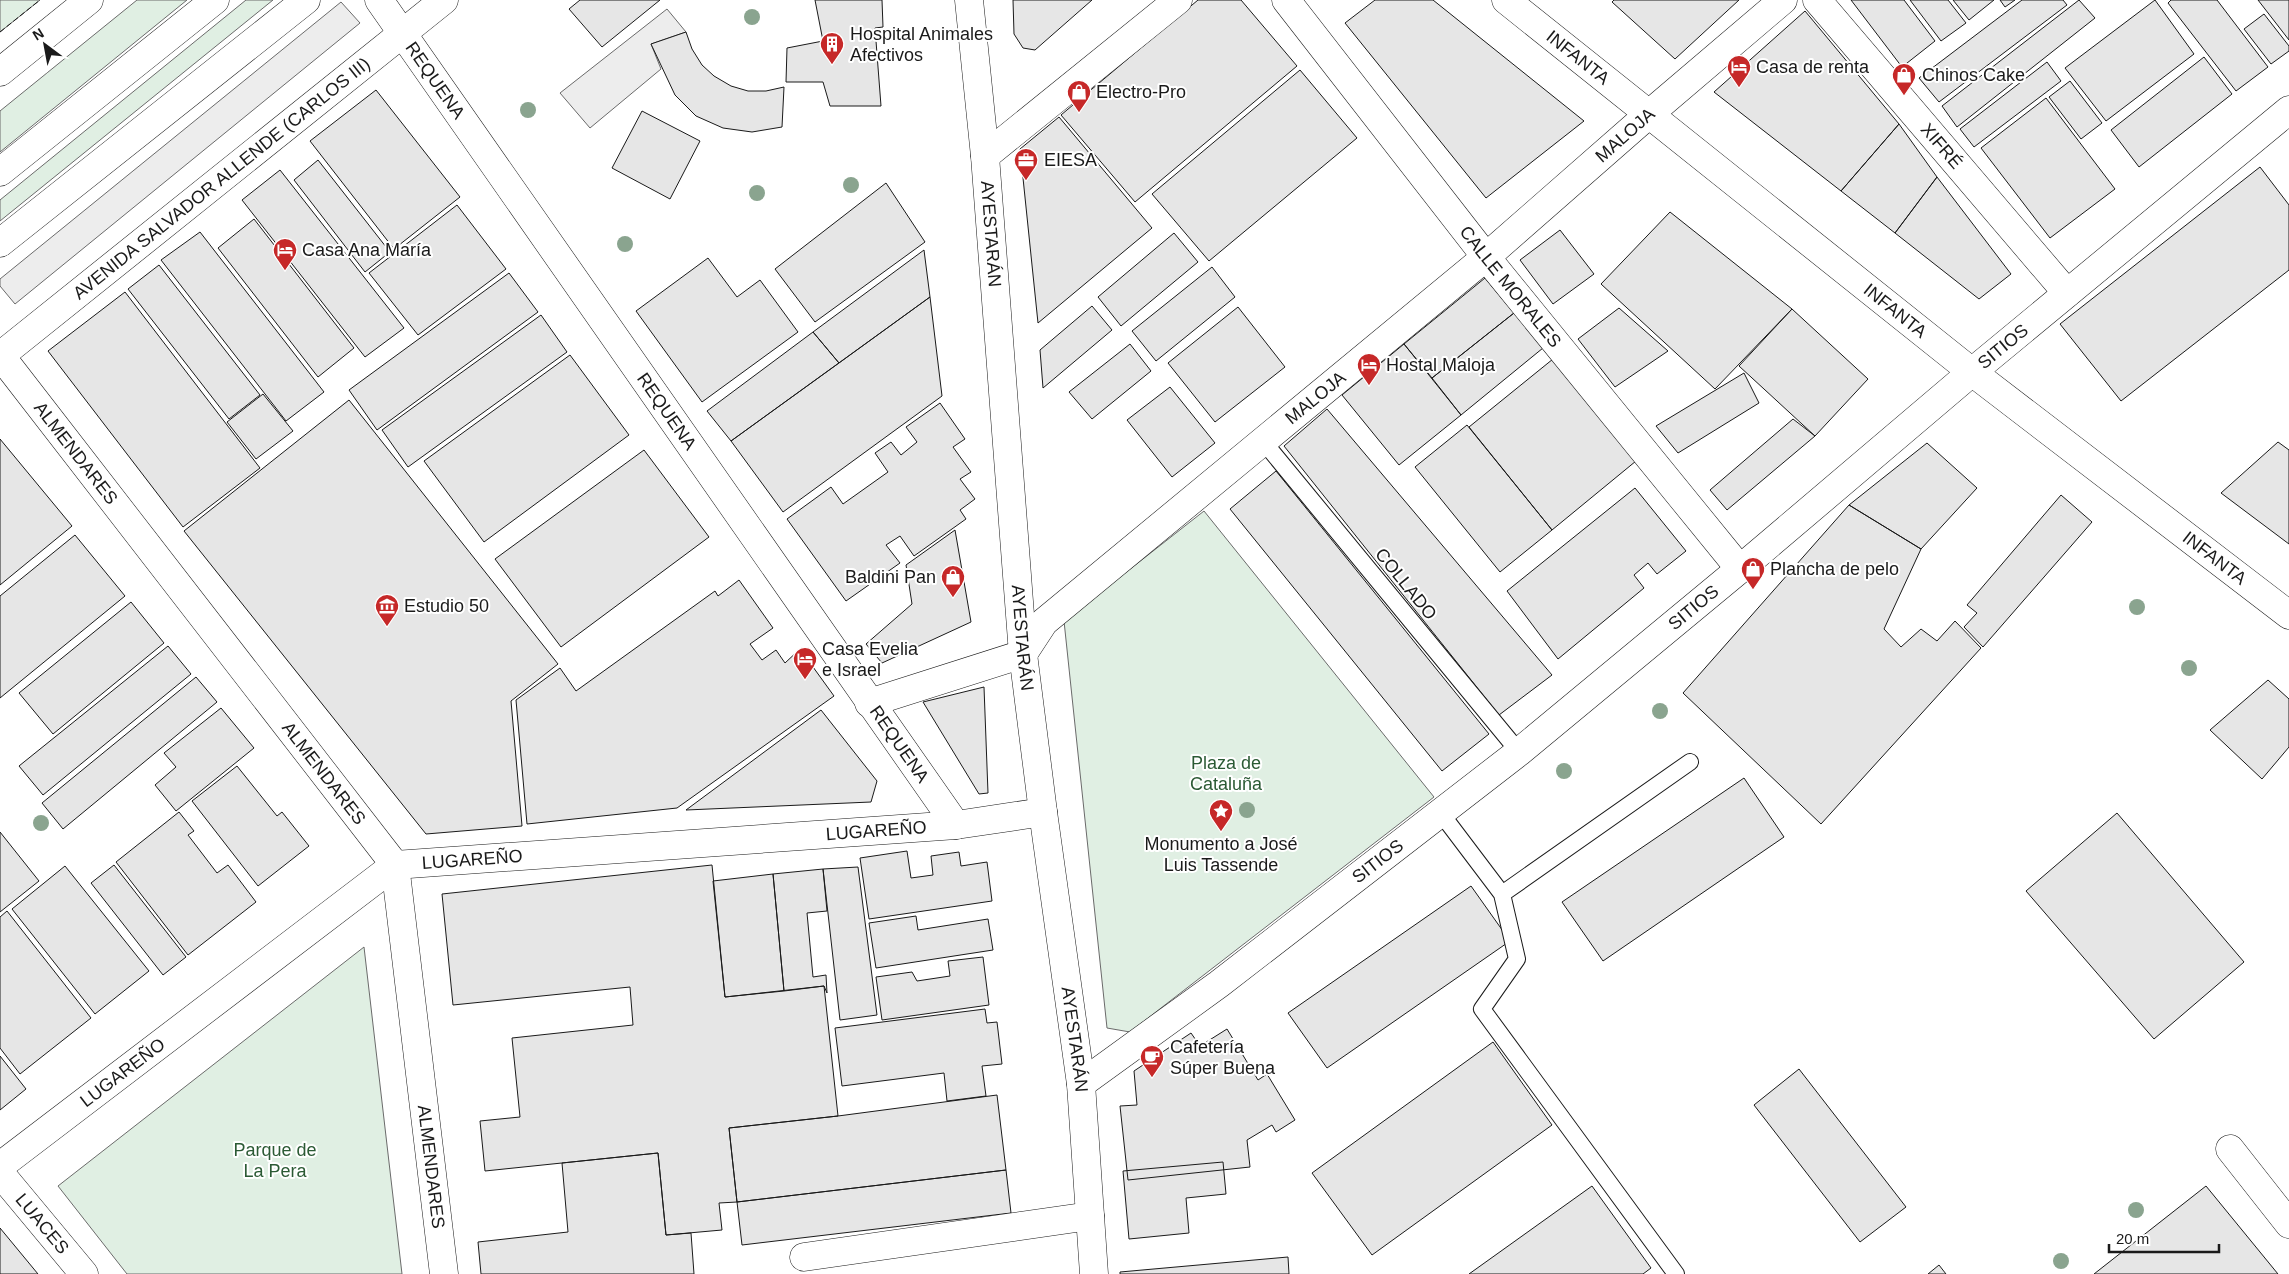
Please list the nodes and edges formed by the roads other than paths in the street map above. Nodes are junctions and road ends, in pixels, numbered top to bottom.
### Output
1 (89, 0) edge
2 (215, 0) edge
3 (306, 0) edge
4 (379, 0) edge
5 (444, 0) edge
6 (969, 0) edge
7 (1178, 0) edge
8 (1286, 0) edge
9 (1506, 0) edge
10 (1783, 0) edge
11 (1818, 0) edge
12 (402, 32) junction
13 (0, 72) edge
14 (2289, 110) edge
15 (1648, 115) junction
16 (984, 156) junction
17 (0, 172) edge
18 (0, 243) edge
19 (1486, 258) junction
20 (2067, 293) junction
21 (0, 356) edge
22 (1972, 372) junction
23 (1263, 441) junction
24 (1740, 569) junction
25 (2289, 616) edge
26 (1023, 654) junction
27 (869, 703) junction
28 (1519, 752) junction
29 (1690, 762) dead end
30 (1042, 812) junction
31 (1440, 812) junction
32 (956, 825) junction
33 (394, 865) junction
34 (1502, 894) junction
35 (1081, 1084) junction
36 (2230, 1149) dead end
37 (0, 1166) edge
38 (0, 1173) edge
39 (1090, 1216) junction
40 (2289, 1224) edge
41 (804, 1257) dead end
42 (84, 1274) edge
43 (444, 1274) edge
44 (1094, 1274) edge
45 (1676, 1274) edge

1 - 13 street
2 - 17 street
3 - 18 street
4 - 12 street, REQUENA
5 - 12 street, AVENIDA SALVADOR ALLENDE (CARLOS III)
6 - 16 street, AYESTARÁN
7 - 16 street
8 - 19 street, CALLE MORALES
9 - 15 street, INFANTA
10 - 15 street, MALOJA
11 - 20 street, XIFRÉ
12 - 21 street, AVENIDA SALVADOR ALLENDE (CARLOS III)
12 - 27 street, REQUENA
14 - 20 street, SITIOS
15 - 19 street, MALOJA
15 - 22 street, INFANTA
16 - 26 street, AYESTARÁN
19 - 23 street, MALOJA
19 - 24 street, CALLE MORALES
20 - 22 street, SITIOS
21 - 33 street, ALMENDARES
22 - 24 street, SITIOS
22 - 25 street, INFANTA
23 - 26 street, MALOJA
23 - 28 lane, COLLADO
24 - 28 street, SITIOS
26 - 27 street
26 - 30 street, AYESTARÁN
27 - 32 street, REQUENA
28 - 31 street, SITIOS
29 - 34 lane
30 - 32 street, LUGAREÑO
30 - 35 street, AYESTARÁN
31 - 34 lane
31 - 35 street, SITIOS
32 - 33 street, LUGAREÑO
33 - 37 street, LUGAREÑO
33 - 43 street, ALMENDARES
34 - 45 lane
35 - 39 street, AYESTARÁN
36 - 40 street
38 - 42 street, LUACES
39 - 41 street
39 - 44 street, AYESTARÁN

